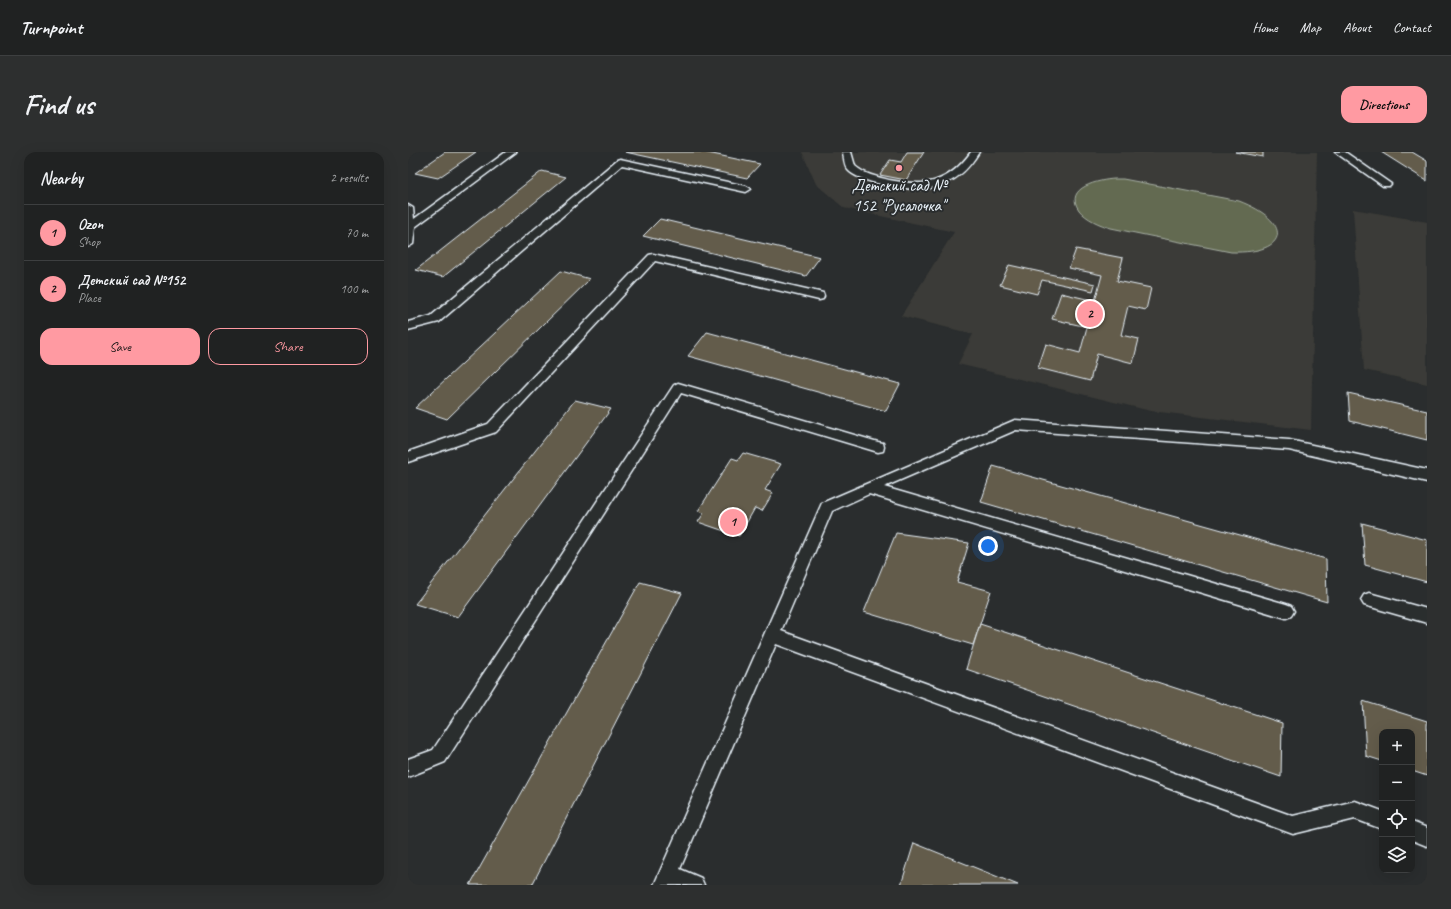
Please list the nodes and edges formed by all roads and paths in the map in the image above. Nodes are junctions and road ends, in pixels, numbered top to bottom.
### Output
1 (512, 152) edge
2 (847, 152) edge
3 (974, 152) edge
4 (1339, 152) edge
5 (1386, 184) dead end
6 (746, 189) dead end
7 (408, 208) edge
8 (410, 226) junction
9 (408, 244) edge
10 (819, 296) dead end
11 (408, 326) edge
12 (878, 447) dead end
13 (408, 457) edge
14 (1427, 476) edge
15 (868, 488) junction
16 (1369, 600) dead end
17 (1286, 611) dead end
18 (1427, 616) edge
19 (771, 635) junction
20 (408, 768) edge
21 (1379, 819) edge
22 (1415, 832) edge
23 (1427, 837) edge
24 (667, 879) edge
25 (694, 885) edge

1 - 8 lane
2 - 3 lane
4 - 5 lane
6 - 11 lane
7 - 8 lane
8 - 9 lane
10 - 13 lane
12 - 20 lane
14 - 15 lane
15 - 17 lane
15 - 19 lane
16 - 18 lane
19 - 21 lane
19 - 24 lane
22 - 23 lane
24 - 25 lane

